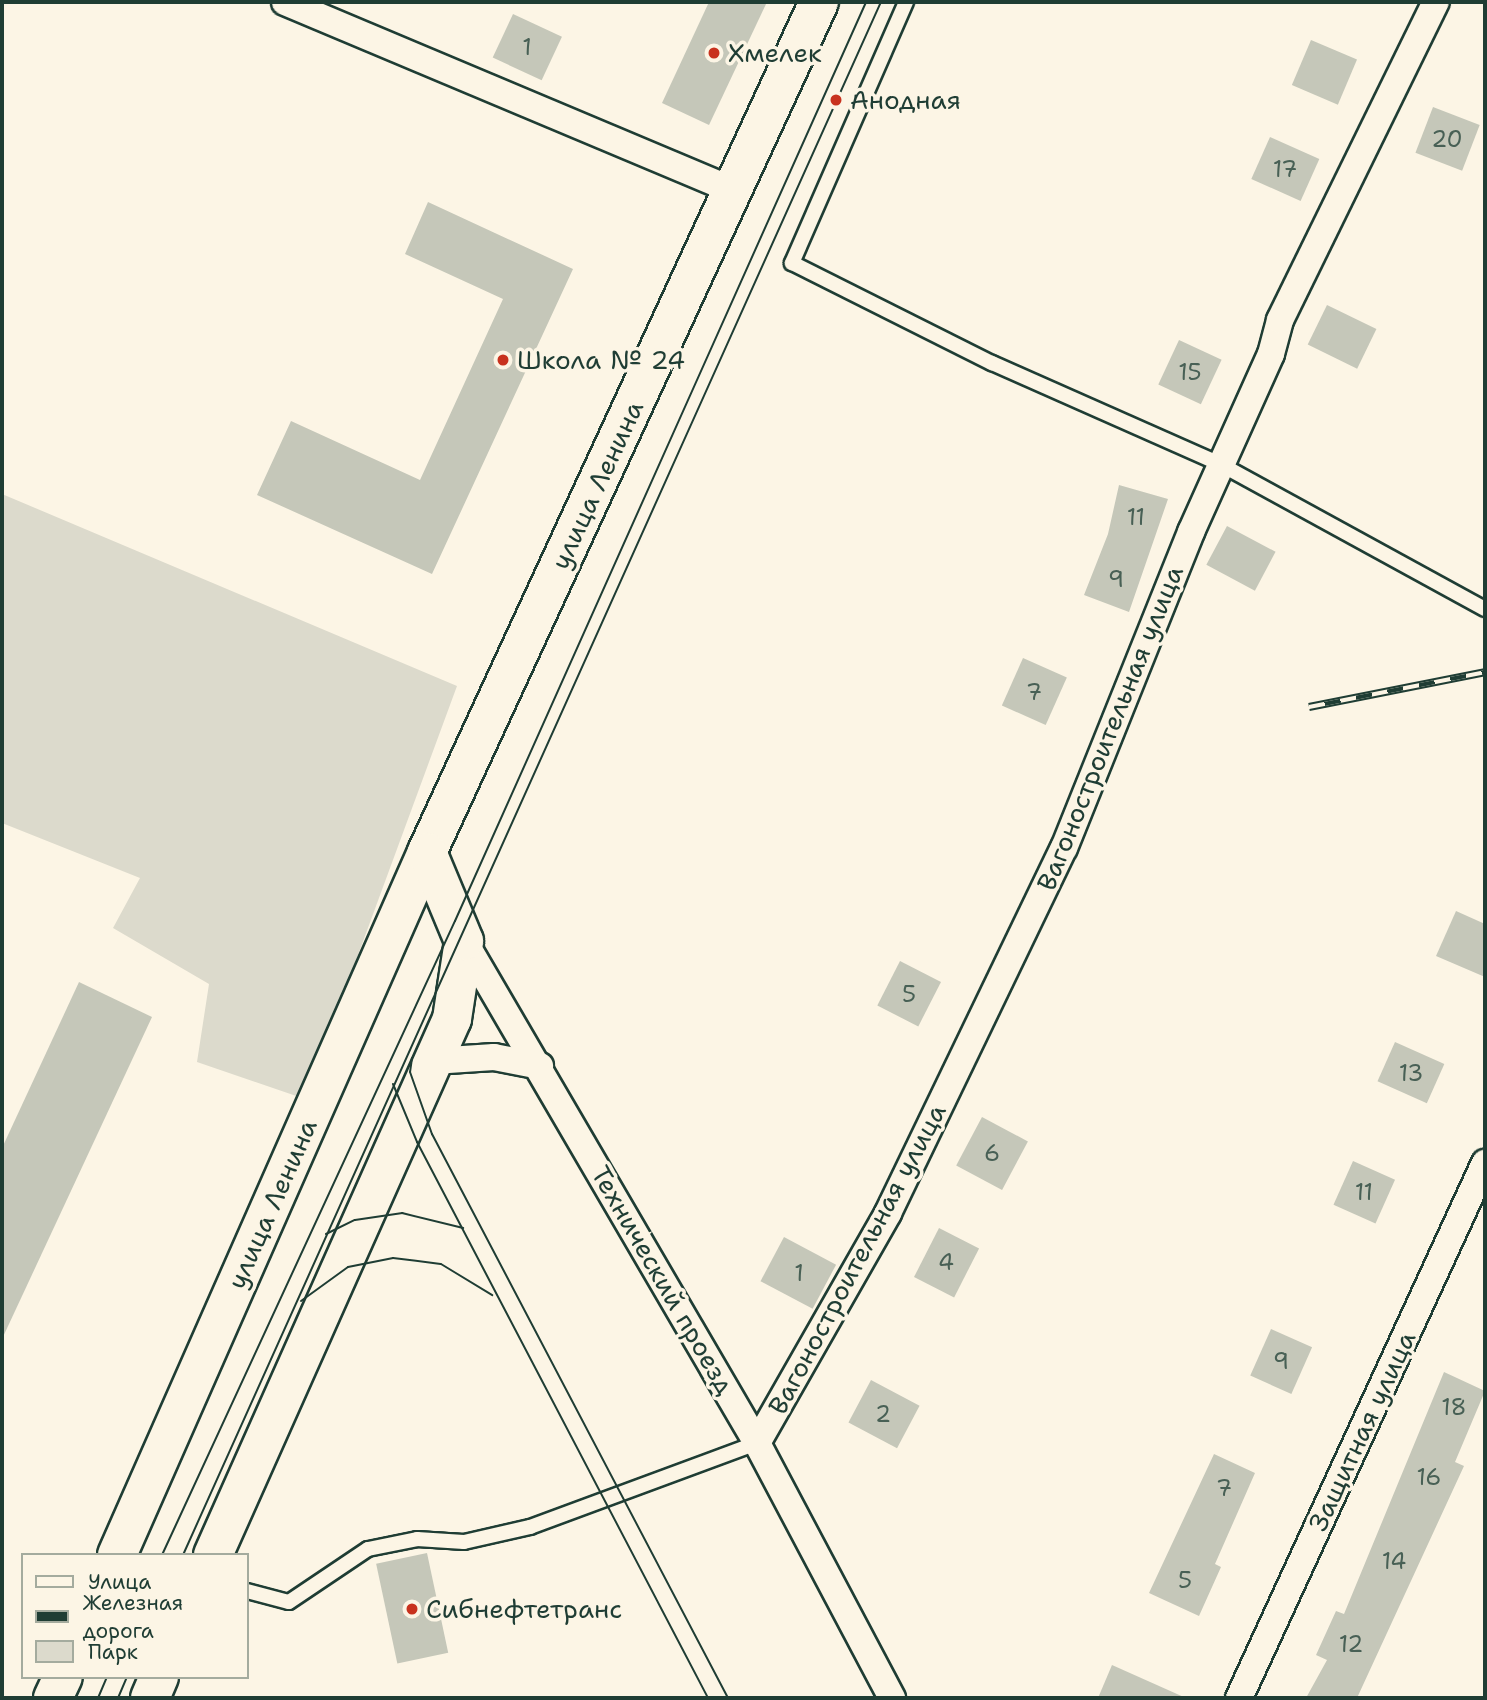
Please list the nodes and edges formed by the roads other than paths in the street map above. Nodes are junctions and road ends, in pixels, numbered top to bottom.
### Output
1 (285, 2) edge
2 (819, 2) edge
3 (906, 2) edge
4 (1436, 2) edge
5 (733, 190) junction
6 (1220, 464) junction
7 (1485, 609) edge
8 (427, 852) junction
9 (464, 941) junction
10 (433, 1061) junction
11 (540, 1066) junction
12 (1485, 1163) edge
13 (757, 1443) junction
14 (118, 1553) edge
15 (214, 1553) edge
16 (248, 1591) edge
17 (61, 1679) edge
18 (158, 1679) edge
19 (53, 1698) edge
20 (150, 1698) edge
21 (892, 1698) edge
22 (1239, 1698) edge

1 - 5 street
2 - 5 main road, улица Ленина
3 - 6 lane
4 - 6 street, Вагоностроительная улица
5 - 8 main road, улица Ленина
6 - 7 lane
6 - 13 street, Вагоностроительная улица
8 - 9 main road
8 - 14 main road, улица Ленина
9 - 10 main road
9 - 11 street, Технический проезд
10 - 11 street
10 - 15 main road
11 - 13 street, Технический проезд
12 - 22 street, Защитная улица
13 - 16 lane
13 - 21 street, Технический проезд
17 - 19 main road
18 - 20 main road

